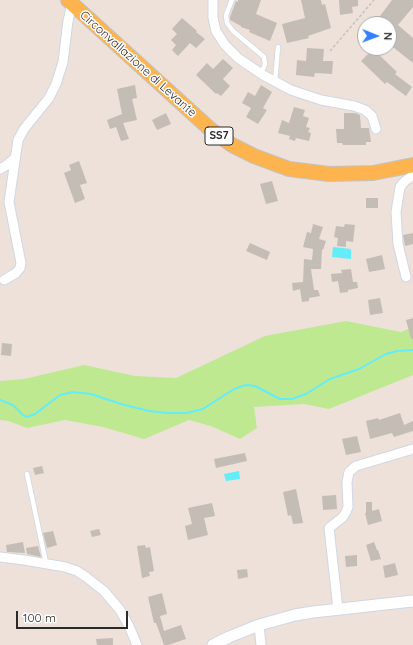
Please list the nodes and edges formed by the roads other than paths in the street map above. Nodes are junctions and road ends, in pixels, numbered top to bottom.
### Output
1 (214, 0) edge
2 (232, 0) edge
3 (70, 2) edge
4 (278, 47) dead end
5 (259, 72) junction
6 (275, 82) junction
7 (376, 129) dead end
8 (15, 158) junction
9 (413, 165) edge
10 (0, 169) edge
11 (413, 175) edge
12 (406, 277) dead end
13 (4, 280) dead end
14 (413, 449) edge
15 (27, 474) dead end
16 (0, 557) edge
17 (46, 563) junction
18 (413, 601) edge
19 (338, 609) junction
20 (259, 625) junction
21 (137, 645) edge
22 (213, 645) edge
23 (260, 645) edge

1 - 5 street
2 - 5 lane
3 - 8 street
3 - 9 main road, Circonvallazione di Levante / SS7
4 - 6 lane
5 - 6 street
6 - 7 street
8 - 10 street
8 - 13 street
11 - 12 street
14 - 19 street
15 - 17 lane
16 - 17 street
17 - 21 street
18 - 19 street
19 - 20 street
20 - 22 street
20 - 23 street

